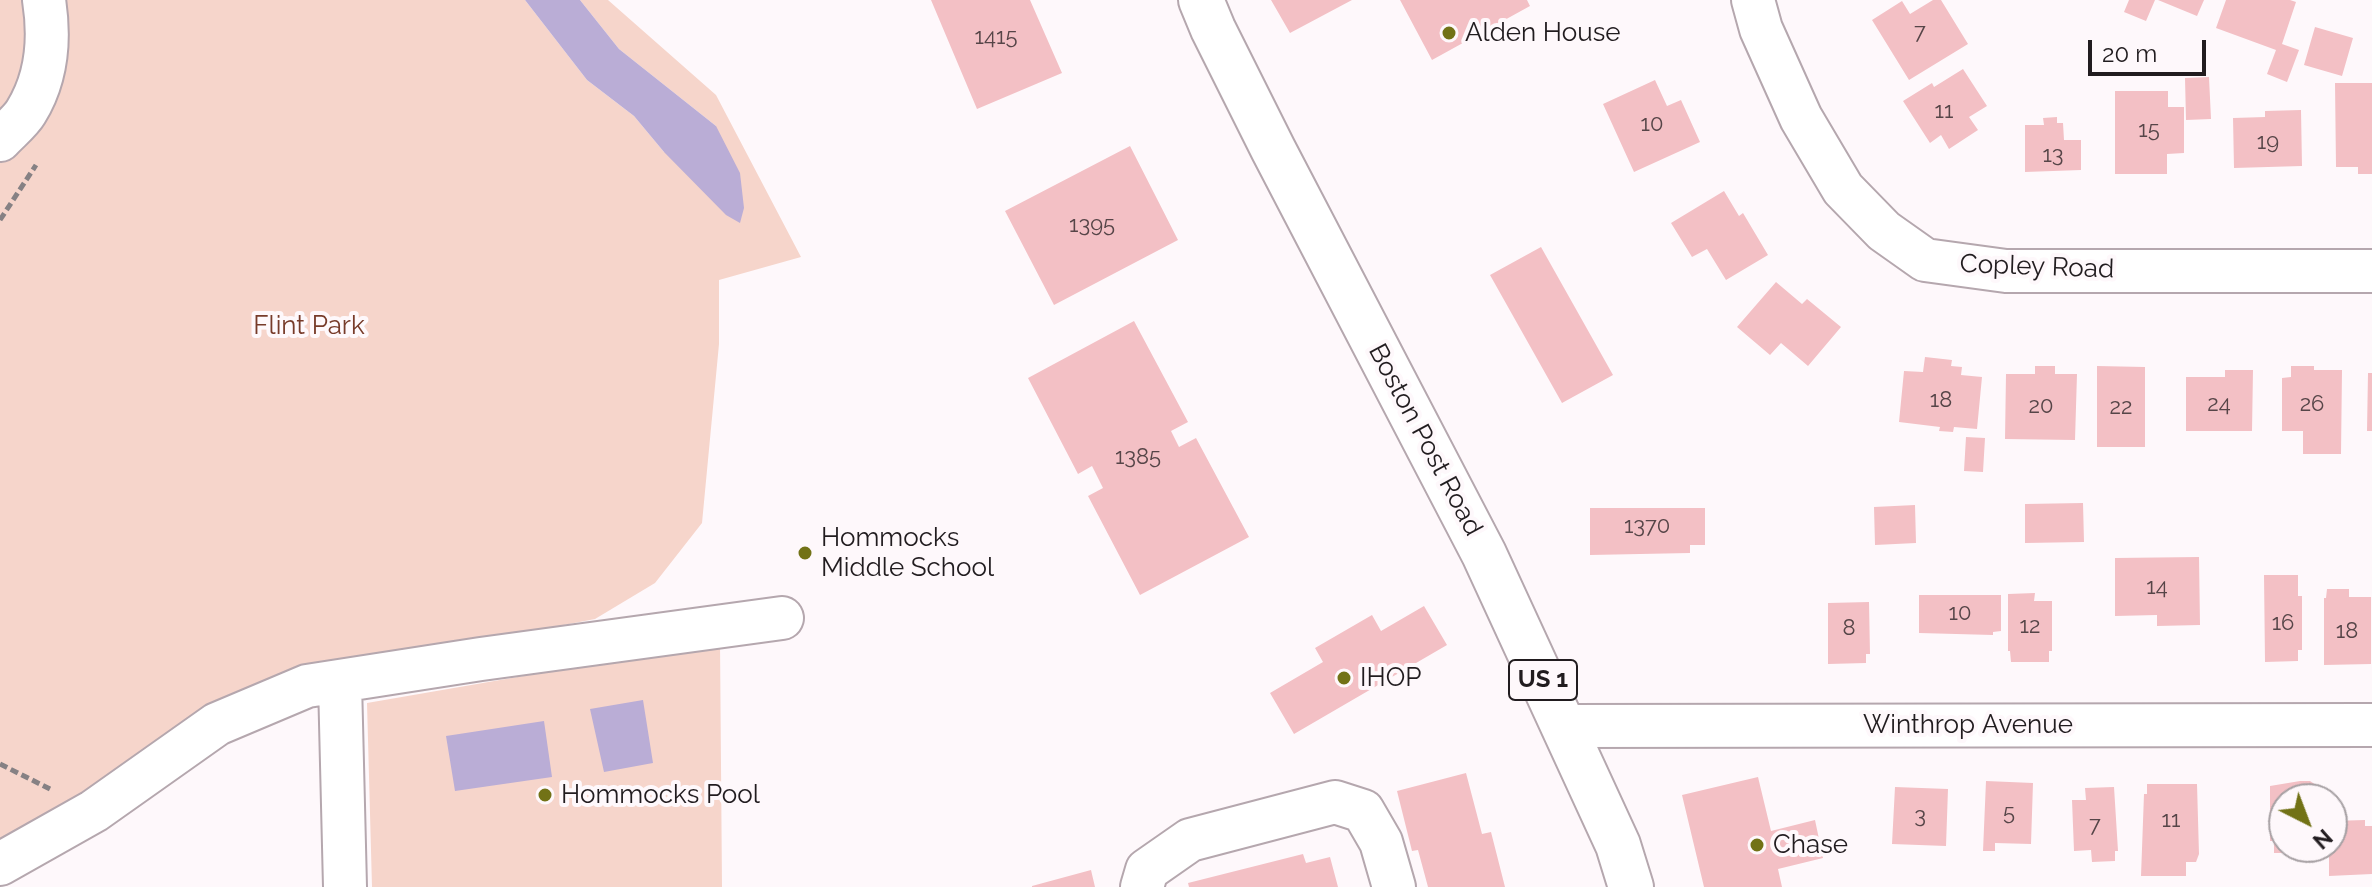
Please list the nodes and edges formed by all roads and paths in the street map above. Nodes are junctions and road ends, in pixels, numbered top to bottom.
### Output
1 (44, 0) edge
2 (1201, 0) edge
3 (1753, 0) edge
4 (0, 140) edge
5 (2372, 271) edge
6 (782, 618) dead end
7 (340, 682) junction
8 (2372, 725) edge
9 (1565, 726) junction
10 (0, 864) edge
11 (345, 887) edge
12 (1142, 887) edge
13 (1394, 887) edge
14 (1631, 887) edge

1 - 4 street
2 - 9 main road, Boston Post Road / US 1
3 - 5 street, Copley Road
6 - 7 street
7 - 10 street
7 - 11 street
8 - 9 street, Winthrop Avenue
9 - 14 main road, Boston Post Road / US 1
12 - 13 street

